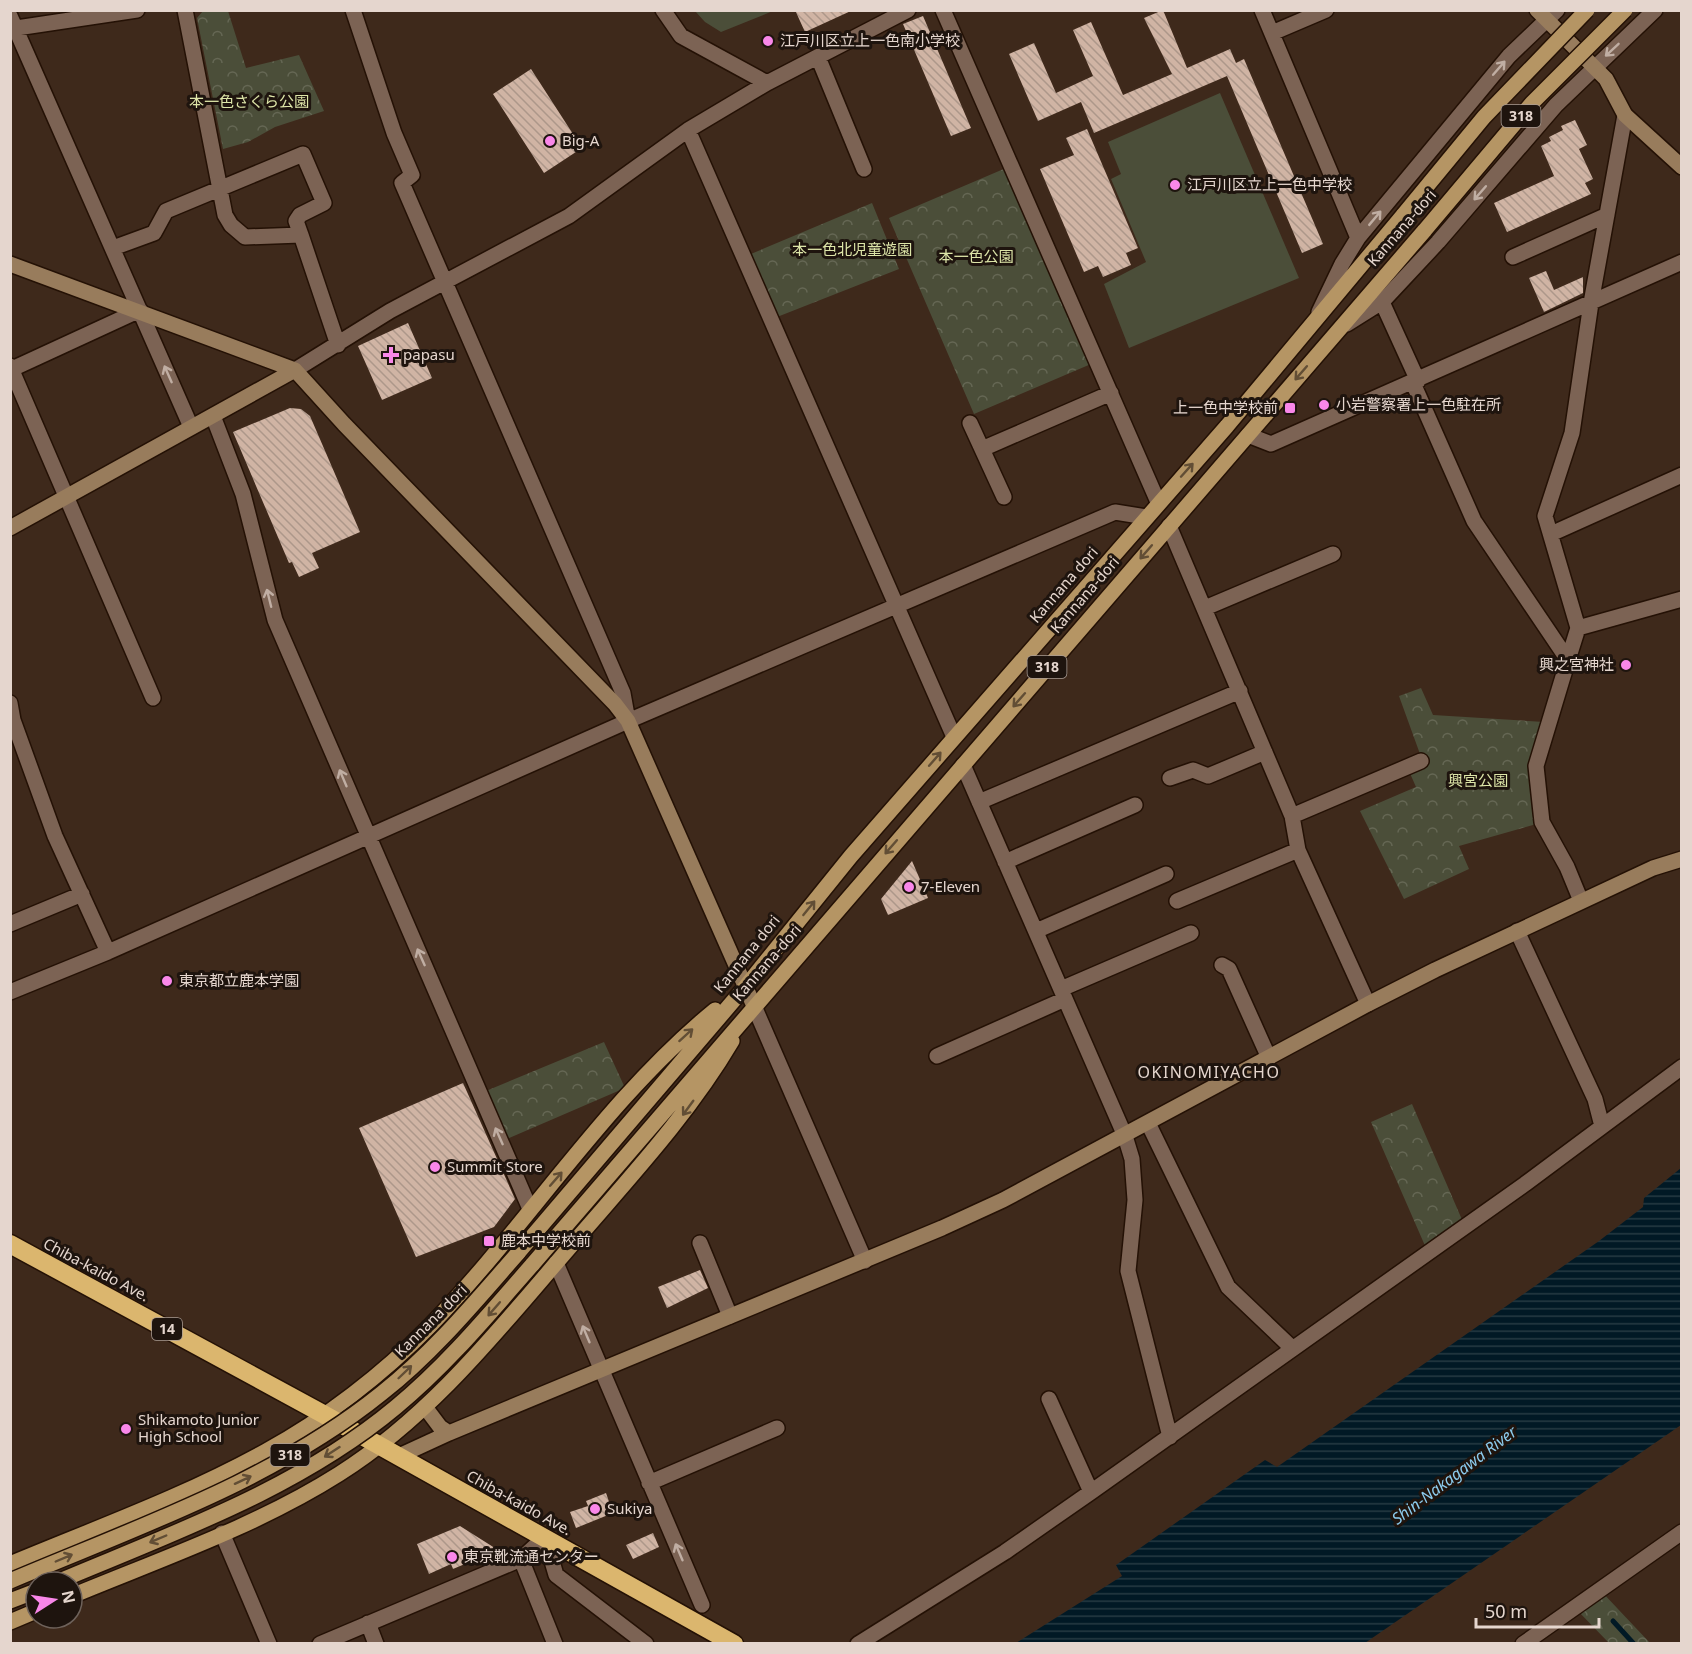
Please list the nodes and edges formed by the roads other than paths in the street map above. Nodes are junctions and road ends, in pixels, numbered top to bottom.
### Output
1 (137, 10) edge
2 (185, 10) edge
3 (353, 10) edge
4 (663, 10) edge
5 (908, 10) edge
6 (943, 10) edge
7 (1262, 10) edge
8 (1326, 10) edge
9 (1587, 10) edge
10 (1625, 10) edge
11 (1655, 10) edge
12 (1546, 14) edge
13 (12, 25) edge
14 (1272, 33) junction
15 (818, 57) junction
16 (1595, 66) junction
17 (767, 83) junction
18 (1625, 115) junction
19 (688, 130) junction
20 (1681, 165) edge
21 (864, 169) dead end
22 (219, 190) junction
23 (1404, 214) joint
24 (1607, 216) junction
25 (301, 235) junction
26 (1358, 238) junction
27 (113, 248) junction
28 (1513, 257) dead end
29 (1682, 262) edge
30 (10, 264) edge
31 (446, 282) junction
32 (1382, 302) junction
33 (1591, 303) junction
34 (140, 310) junction
35 (1314, 322) junction
36 (1339, 329) junction
37 (338, 345) junction
38 (11, 368) edge
39 (295, 370) junction
40 (1415, 382) junction
41 (1111, 393) junction
42 (213, 416) junction
43 (970, 423) dead end
44 (191, 427) junction
45 (1248, 435) junction
46 (982, 449) junction
47 (1682, 475) edge
48 (68, 495) junction
49 (1004, 498) dead end
50 (1158, 502) junction
51 (1146, 517) junction
52 (1169, 526) junction
53 (10, 528) edge
54 (1551, 534) junction
55 (1333, 554) dead end
56 (1682, 599) edge
57 (897, 606) junction
58 (1205, 608) junction
59 (1578, 628) junction
60 (1568, 660) junction
61 (1240, 691) junction
62 (153, 698) dead end
63 (10, 703) edge
64 (628, 721) junction
65 (954, 737) junction
66 (1265, 752) junction
67 (1421, 761) dead end
68 (963, 765) junction
69 (1170, 778) dead end
70 (978, 802) junction
71 (1135, 805) dead end
72 (1292, 816) junction
73 (368, 836) junction
74 (1298, 850) junction
75 (1682, 859) edge
76 (1005, 862) junction
77 (1166, 874) dead end
78 (82, 894) junction
79 (1178, 901) dead end
80 (1581, 901) junction
81 (10, 924) edge
82 (1517, 931) junction
83 (1036, 932) junction
84 (1191, 933) dead end
85 (108, 952) junction
86 (1222, 965) dead end
87 (746, 986) junction
88 (10, 992) edge
89 (1063, 994) junction
90 (1368, 1004) junction
91 (754, 1006) junction
92 (937, 1056) dead end
93 (1269, 1058) junction
94 (1682, 1067) edge
95 (1148, 1123) junction
96 (1602, 1126) junction
97 (1125, 1136) junction
98 (530, 1209) junction
99 (10, 1244) edge
100 (700, 1244) dead end
101 (864, 1261) junction
102 (556, 1263) junction
103 (730, 1316) junction
104 (1292, 1348) junction
105 (602, 1371) junction
106 (1049, 1399) dead end
107 (425, 1407) junction
108 (323, 1414) junction
109 (777, 1428) dead end
110 (449, 1433) junction
111 (1170, 1437) junction
112 (381, 1446) junction
113 (399, 1456) junction
114 (649, 1483) junction
115 (1091, 1492) junction
116 (1682, 1532) edge
117 (222, 1533) junction
118 (545, 1537) junction
119 (521, 1559) junction
120 (10, 1564) edge
121 (84, 1571) edge
122 (10, 1581) edge
123 (84, 1591) edge
124 (702, 1605) dead end
125 (24, 1616) edge
126 (10, 1622) edge
127 (368, 1623) junction
128 (269, 1644) edge
129 (320, 1644) edge
130 (376, 1644) edge
131 (555, 1644) edge
132 (646, 1644) edge
133 (734, 1644) edge
134 (858, 1644) edge
135 (1523, 1644) edge

1 - 13 street
2 - 22 street
3 - 31 street
4 - 17 street
5 - 15 street
6 - 41 street
7 - 14 street
8 - 14 street
9 - 23 main road, Kannana-dori / 318, bridge
10 - 36 main road, Kannana-dori / 318, bridge
11 -> 16 street
12 - 16 street
26 -> 12 street
13 - 27 street
14 - 26 street
15 - 17 street
15 - 21 street
16 - 18 street
16 -> 32 street
17 - 19 street
18 - 20 street
18 - 24 street
19 - 31 street
19 - 57 street
22 - 25 street
22 - 25 street
22 - 27 street
23 - 35 main road, Kannana dori / 318
24 - 28 street
24 - 33 street
25 - 37 street
26 - 35 street
27 - 34 street
29 - 33 street
30 - 34 street
31 - 37 street
31 - 64 street
32 - 36 street
32 - 40 street
33 - 40 street
33 - 54 street
34 - 38 street
34 - 39 street
44 -> 34 street
50 -> 35 main road, Kannana dori / 318
36 -> 45 main road, Kannana-dori / 318
37 - 39 street
38 - 48 street
39 - 42 street
39 - 64 street
40 - 45 street
40 - 60 street
41 - 46 street
41 - 50 street
42 - 44 street
73 -> 42 street
43 - 46 street
44 - 48 street
45 - 52 main road, Kannana-dori / 318
46 - 49 street
47 - 54 street
48 - 53 street
48 - 62 street
50 - 51 main road, Kannana dori / 318
51 - 57 street
51 - 65 main road, Kannana dori / 318
52 - 58 street
52 -> 68 main road, Kannana-dori / 318
54 - 59 street
55 - 58 street
56 - 59 street
57 - 64 street
57 - 65 street
58 - 61 street
59 - 60 street
60 - 80 street
61 - 66 street
61 - 70 street
63 - 78 street
64 - 73 street
64 - 87 street
87 -> 65 main road, Kannana dori / 318
66 - 69 street
66 - 72 street
67 - 72 street
68 - 70 street
68 -> 91 main road, Kannana-dori / 318
70 - 76 street
71 - 76 street
72 - 74 street
73 - 85 street
98 -> 73 street
74 - 79 street
74 - 90 street
75 - 80 street
76 - 83 street
77 - 83 street
78 - 81 street
78 - 85 street
80 - 82 street
82 - 90 street
82 - 96 street
83 - 89 street
84 - 89 street
85 - 88 street
86 - 93 street
87 - 91 street
98 -> 87 main road
122 -> 87 main road, Kannana dori / 318, bridge
89 - 92 street
89 - 97 street
90 - 93 street
91 - 101 street
91 -> 102 main road
91 -> 121 main road, Kannana-dori / 318, bridge
93 - 95 street
94 - 96 street
95 - 97 street
95 - 104 street
96 - 104 street
97 - 101 street
97 - 111 street
98 - 108 main road
99 - 108 highway, Chiba-kaido Ave. / 14
100 - 103 street
101 - 103 street
105 -> 102 street
102 - 107 main road
103 - 105 street
104 - 111 street
105 - 110 street
105 - 114 street
106 - 115 street
107 - 110 street
107 - 112 main road
108 - 112 highway, 14
108 - 120 main road
109 - 114 street
110 - 113 street
111 - 115 street
112 - 113 highway, Chiba-kaido Ave. / 14
112 - 117 main road
113 - 118 highway, Chiba-kaido Ave. / 14
124 -> 114 street
115 - 134 street
116 - 135 street
117 - 123 main road
117 - 128 street
118 - 119 street
118 - 132 street
118 - 133 highway, Chiba-kaido Ave. / 14
119 - 127 street
119 - 131 street
125 - 126 main road
127 - 129 street
127 - 130 street

